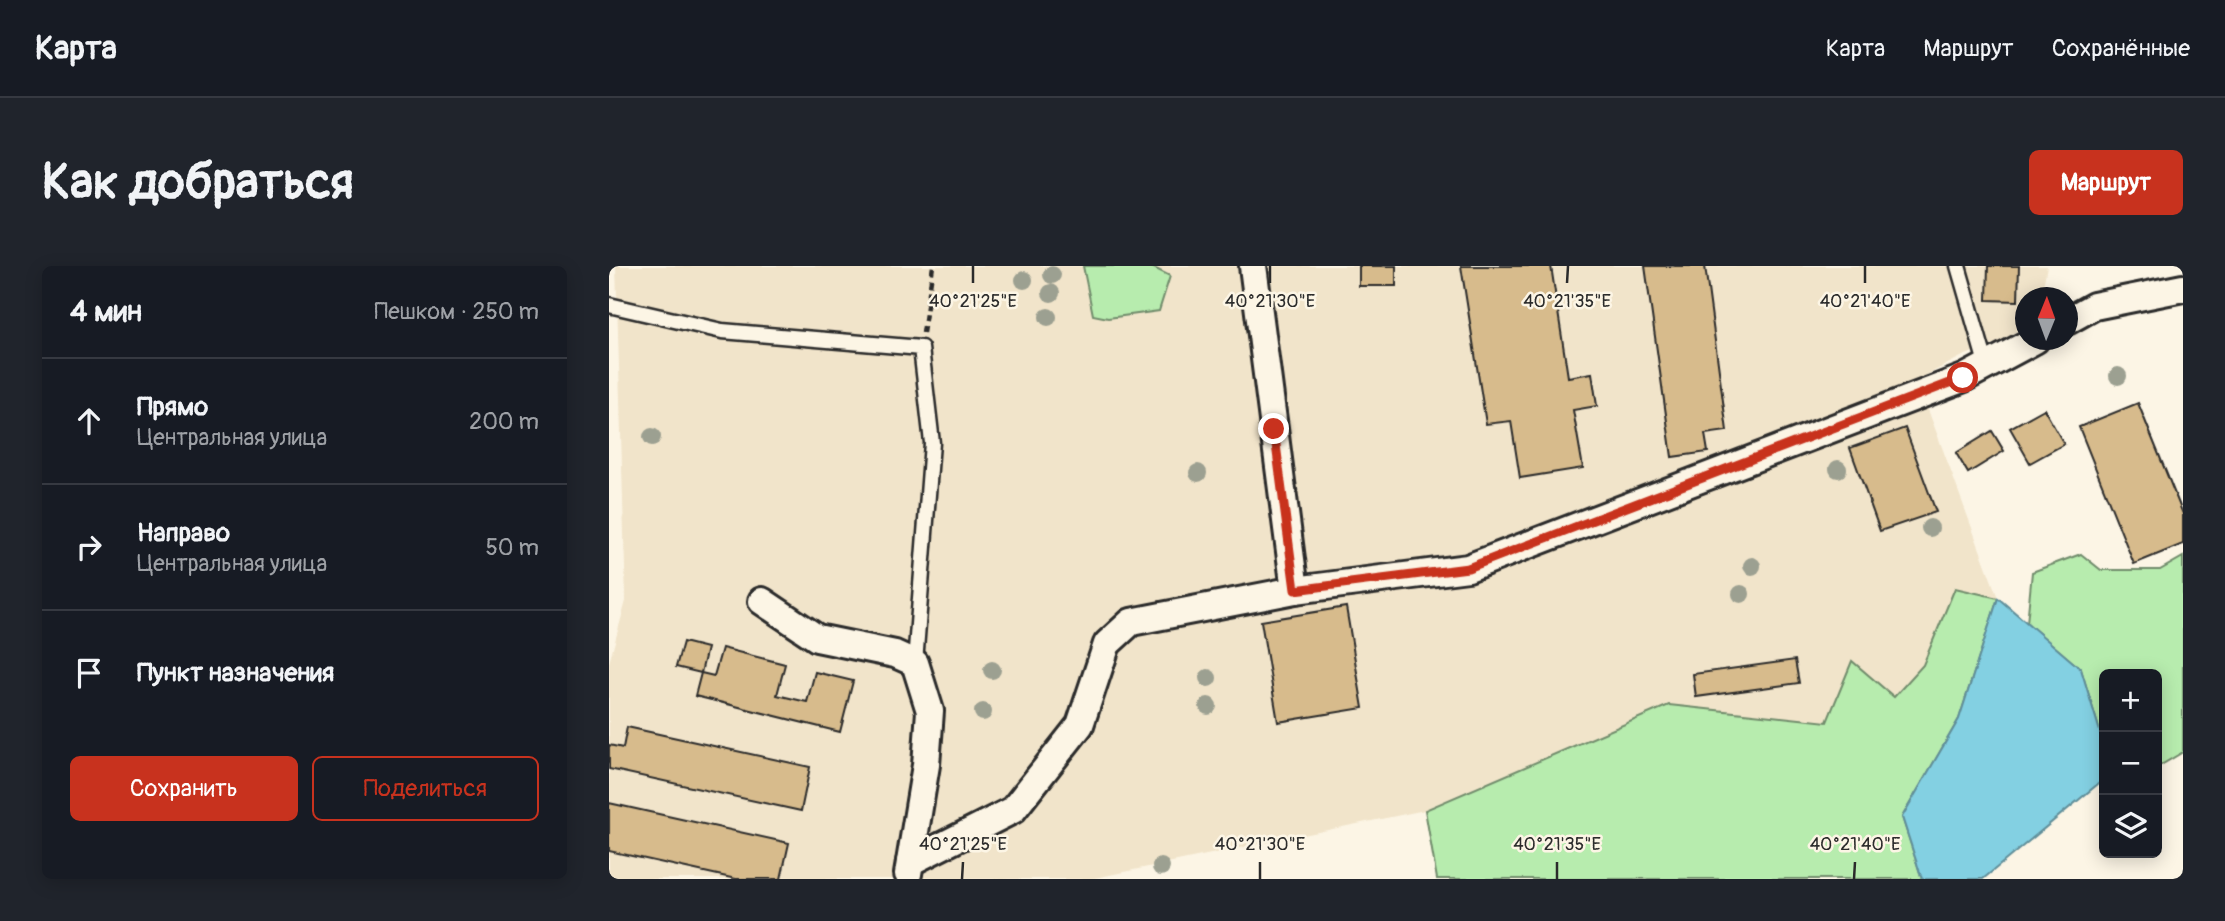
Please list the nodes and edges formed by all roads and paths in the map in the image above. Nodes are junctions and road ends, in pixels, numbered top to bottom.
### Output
1 (933, 266) edge
2 (1253, 266) edge
3 (1958, 266) edge
4 (2183, 288) edge
5 (609, 305) edge
6 (2078, 315) edge
7 (922, 348) junction
8 (2017, 350) edge
9 (1987, 367) junction
10 (1295, 590) junction
11 (762, 601) dead end
12 (915, 663) junction
13 (909, 871) edge

1 - 7 path
2 - 10 street
3 - 9 lane
4 - 6 street
5 - 7 lane
7 - 12 lane
8 - 9 street
9 - 10 street
10 - 13 street
11 - 12 street
12 - 13 street

